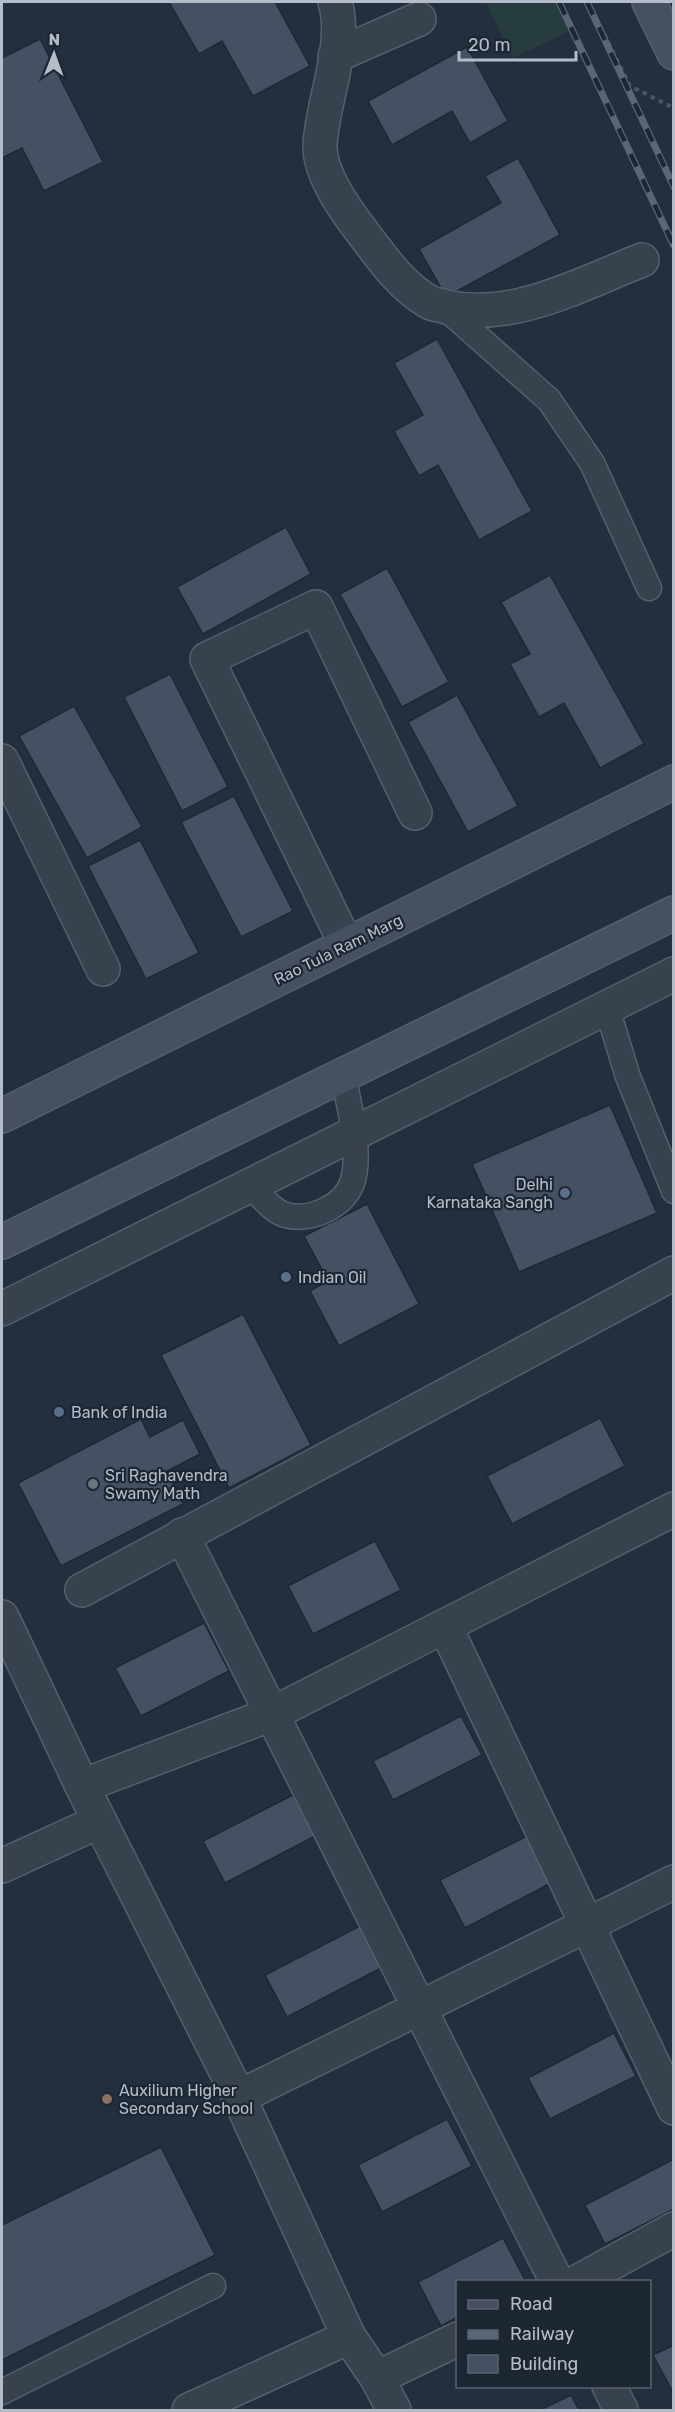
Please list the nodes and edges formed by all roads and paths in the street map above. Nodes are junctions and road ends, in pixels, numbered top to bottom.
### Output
1 (335, 2) edge
2 (588, 2) edge
3 (650, 2) edge
4 (419, 19) dead end
5 (674, 53) edge
6 (335, 56) junction
7 (674, 108) edge
8 (642, 260) dead end
9 (443, 306) junction
10 (649, 588) dead end
11 (2, 761) edge
12 (674, 782) edge
13 (415, 813) dead end
14 (674, 913) edge
15 (346, 944) junction
16 (103, 969) dead end
17 (674, 974) edge
18 (607, 1008) junction
19 (343, 1075) junction
20 (2, 1116) edge
21 (354, 1135) junction
22 (250, 1186) junction
23 (674, 1191) edge
24 (2, 1242) edge
25 (674, 1273) edge
26 (2, 1309) edge
27 (671, 1516) edge
28 (182, 1535) junction
29 (82, 1590) dead end
30 (3, 1625) edge
31 (445, 1626) junction
32 (272, 1714) junction
33 (82, 1786) junction
34 (100, 1821) junction
35 (2, 1866) edge
36 (674, 1882) edge
37 (588, 1924) junction
38 (419, 2007) junction
39 (239, 2097) junction
40 (674, 2108) edge
41 (674, 2229) edge
42 (556, 2280) edge
43 (581, 2280) edge
44 (213, 2286) dead end
45 (349, 2337) junction
46 (456, 2340) edge
47 (377, 2378) junction
48 (610, 2388) edge
49 (2, 2393) edge
50 (11, 2410) edge
51 (189, 2410) edge
52 (394, 2410) edge
53 (621, 2410) edge

1 - 6 street
2 - 7 path
3 - 5 main road
4 - 6 street
6 - 9 street
8 - 9 street
9 - 10 lane
11 - 16 street
12 - 15 main road, Rao Tula Ram Marg
13 - 15 street
14 - 19 main road
15 - 20 main road, Rao Tula Ram Marg
17 - 18 street
18 - 21 street
18 - 23 lane
19 - 21 lane
19 - 24 main road
21 - 22 street
21 - 22 lane
22 - 26 street
25 - 28 street
27 - 31 street
28 - 29 street
28 - 32 street
30 - 33 street
31 - 32 street
31 - 37 street
32 - 33 street
32 - 38 street
33 - 34 street
34 - 35 street
34 - 39 street
36 - 37 street
37 - 38 street
37 - 40 street
38 - 39 street
38 - 42 street
39 - 45 street
41 - 43 street
44 - 49 lane
45 - 47 street
45 - 51 street
46 - 47 street
47 - 52 street
48 - 53 street
49 - 50 lane

